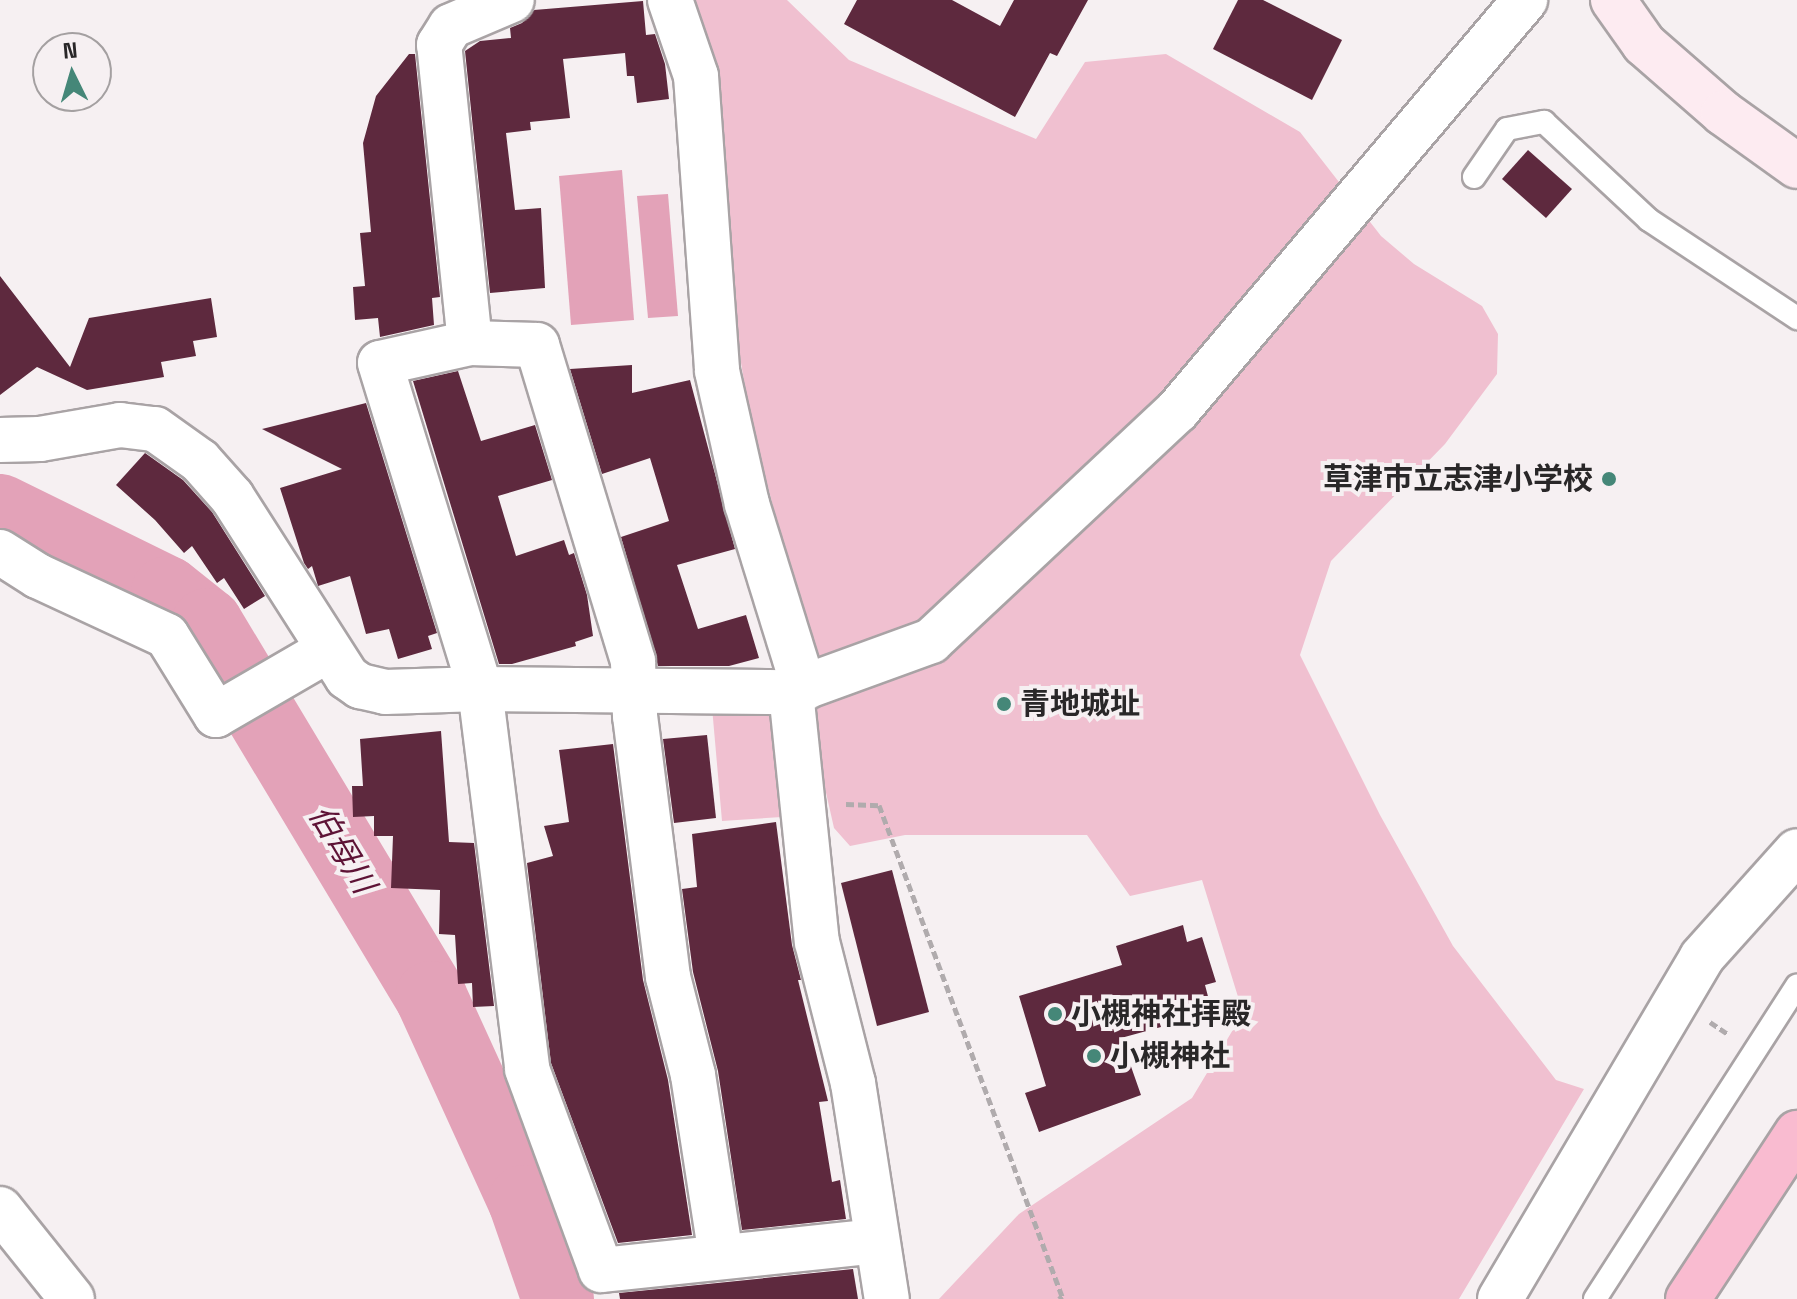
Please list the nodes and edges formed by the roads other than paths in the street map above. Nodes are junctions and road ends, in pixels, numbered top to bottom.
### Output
1 (512, 0) edge
2 (670, 0) edge
3 (1525, 0) edge
4 (1613, 0) edge
5 (1797, 166) edge
6 (1474, 177) dead end
7 (1797, 318) edge
8 (470, 343) junction
9 (0, 440) edge
10 (0, 552) edge
11 (328, 650) junction
12 (480, 689) junction
13 (633, 690) junction
14 (798, 690) junction
15 (1797, 851) edge
16 (1797, 985) edge
17 (1797, 1133) edge
18 (0, 1209) edge
19 (876, 1241) junction
20 (721, 1256) junction
21 (72, 1299) edge
22 (887, 1299) edge
23 (1500, 1299) edge
24 (1595, 1299) edge
25 (1688, 1299) edge

1 - 8 street
2 - 14 street
3 - 14 street
4 - 5 street
6 - 7 lane
8 - 12 street
8 - 13 street
9 - 11 street
10 - 11 street
11 - 12 street
12 - 13 street
12 - 20 street
13 - 14 street
13 - 20 street
14 - 19 street
15 - 23 street
16 - 24 lane
17 - 25 highway
18 - 21 street
19 - 20 street
19 - 22 street

